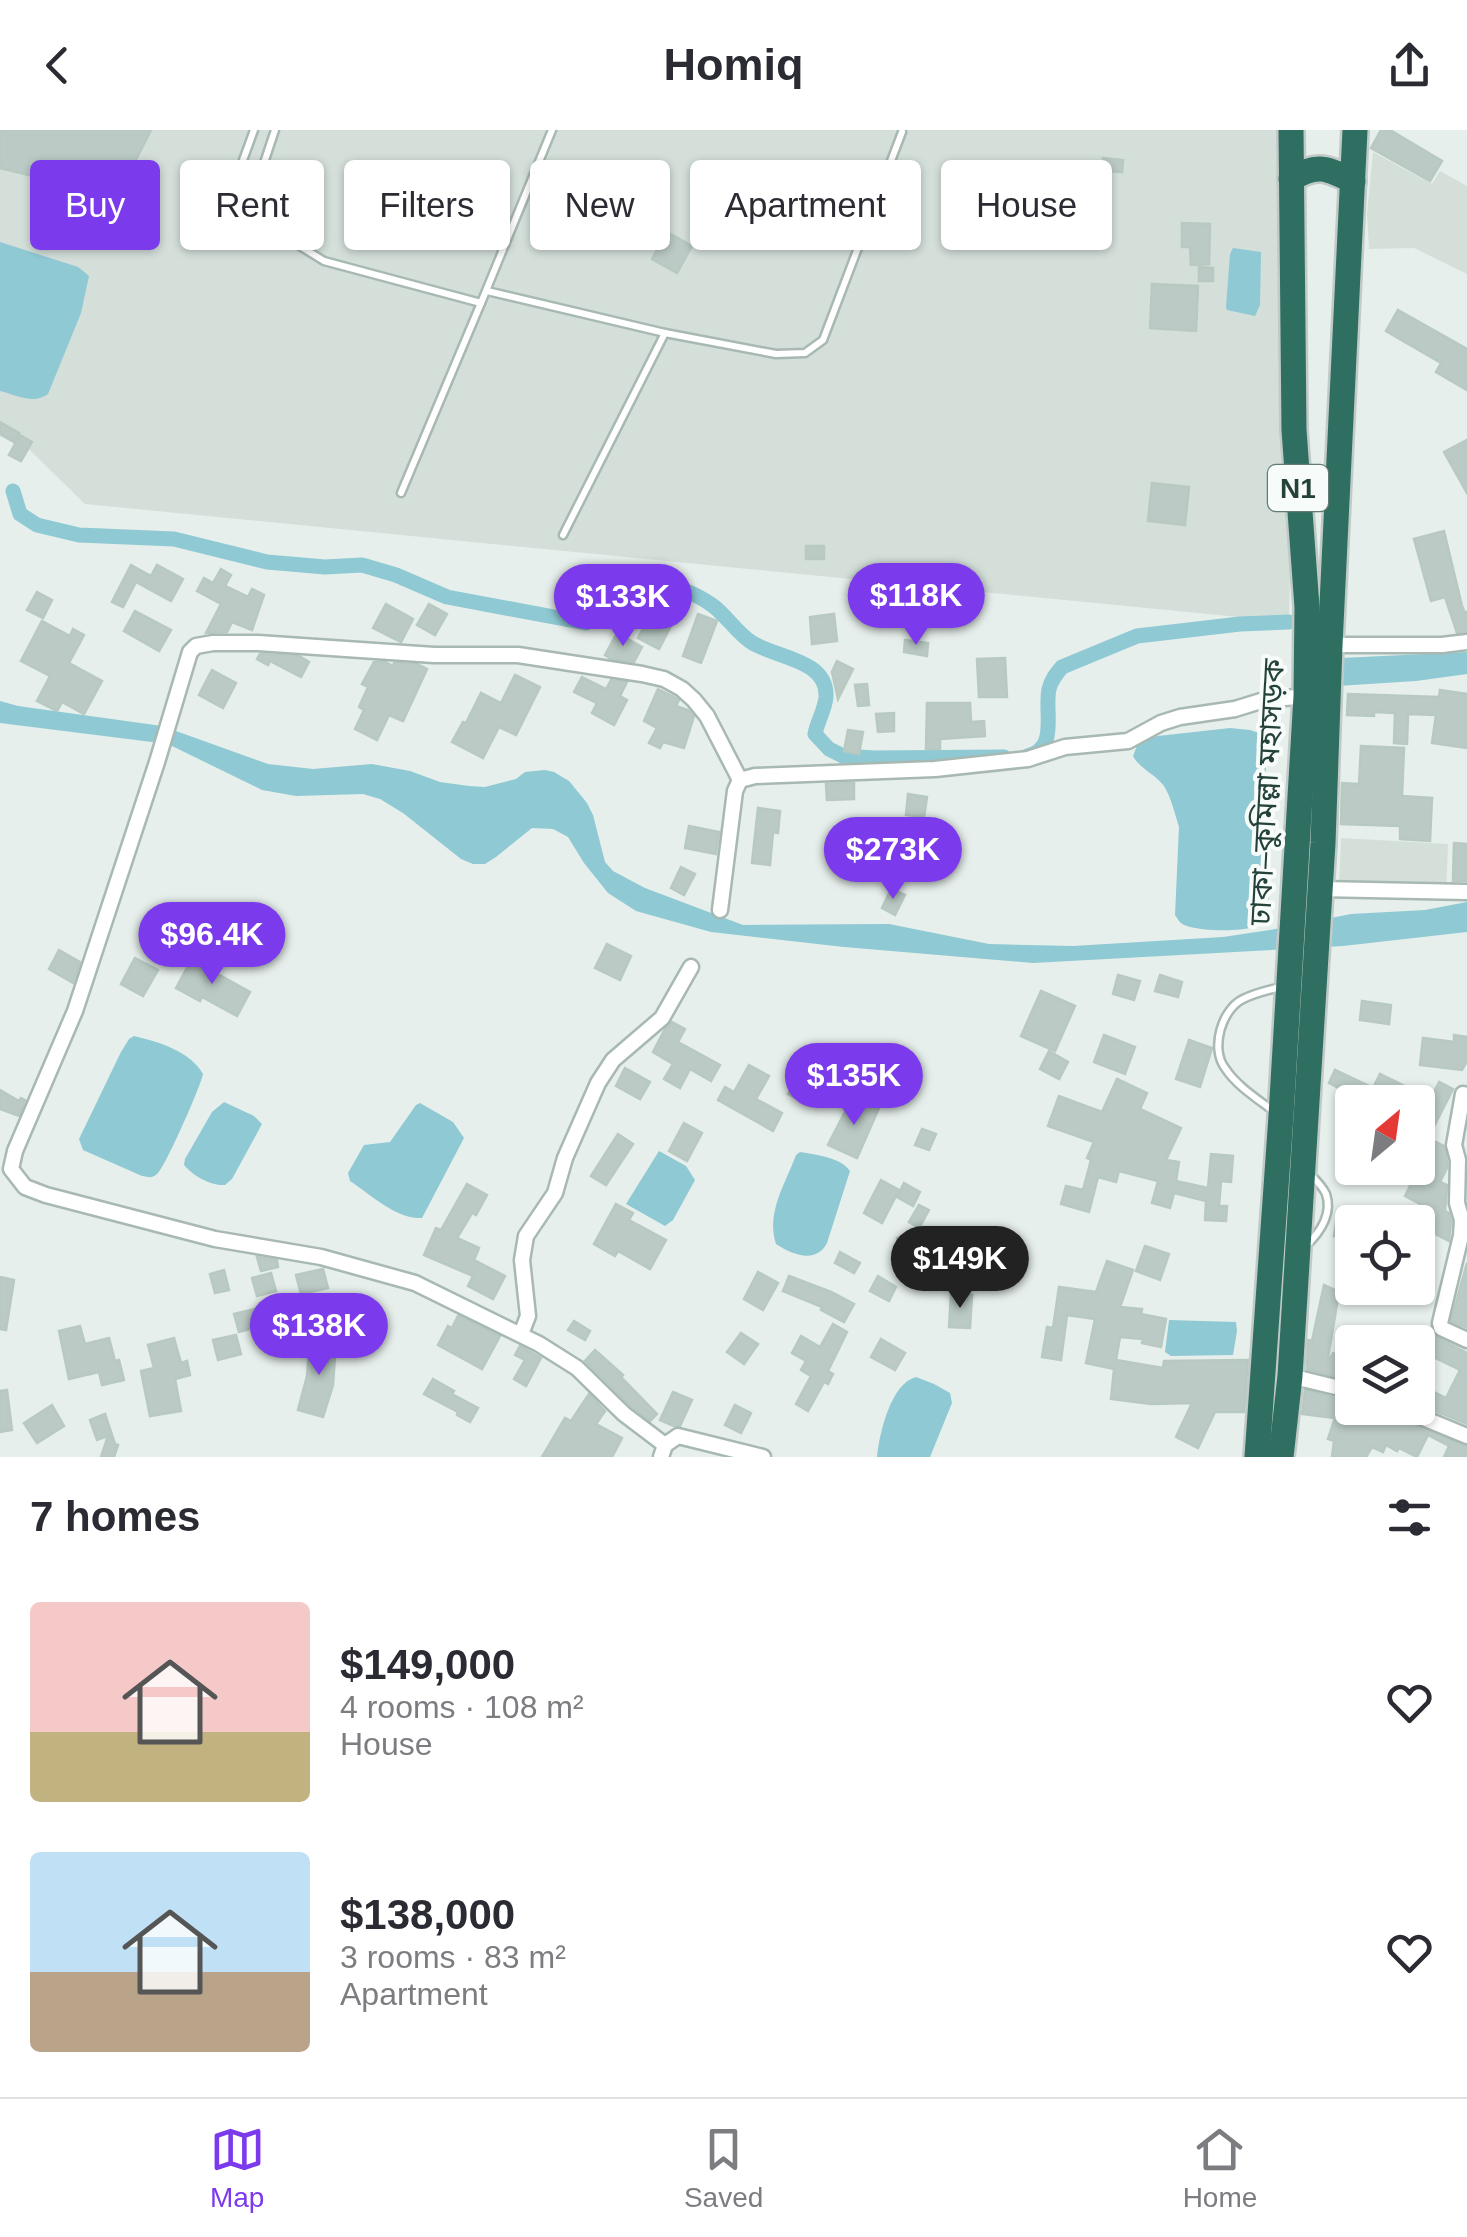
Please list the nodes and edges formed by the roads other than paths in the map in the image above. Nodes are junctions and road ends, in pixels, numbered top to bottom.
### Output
1 (254, 130) edge
2 (275, 130) edge
3 (552, 130) edge
4 (1291, 130) edge
5 (1355, 130) edge
6 (902, 132) edge
7 (243, 160) edge
8 (265, 160) edge
9 (1291, 179) junction
10 (1353, 182) junction
11 (306, 250) edge
12 (487, 291) junction
13 (480, 303) junction
14 (665, 333) junction
15 (401, 493) dead end
16 (563, 535) dead end
17 (1467, 642) edge
18 (1330, 646) junction
19 (1306, 696) junction
20 (740, 780) junction
21 (1467, 892) edge
22 (1311, 900) junction
23 (720, 910) dead end
24 (691, 967) dead end
25 (1298, 972) junction
26 (1467, 1095) edge
27 (1282, 1116) junction
28 (521, 1334) junction
29 (1467, 1340) edge
30 (1290, 1376) junction
31 (1335, 1387) edge
32 (1287, 1405) junction
33 (1435, 1423) edge
34 (1467, 1436) edge
35 (663, 1451) edge
36 (763, 1457) edge
37 (1257, 1457) edge
38 (1281, 1457) edge
39 (1295, 1457) edge

1 - 7 lane
2 - 8 lane
3 - 12 lane
4 - 9 highway, ঢাকা–কুমিল্লা মহাসড়ক / N1
5 - 10 highway, ঢাকা–কুমিল্লা মহাসড়ক / N1
6 - 14 lane
9 - 10 highway
9 - 19 highway, ঢাকা–কুমিল্লা মহাসড়ক / N1
10 - 18 highway, ঢাকা–কুমিল্লা মহাসড়ক / N1
11 - 13 lane
12 - 13 lane
12 - 14 lane
13 - 15 lane
14 - 16 lane
17 - 18 street
18 - 22 highway, ঢাকা–কুমিল্লা মহাসড়ক / N1
19 - 20 street
19 - 22 highway, ঢাকা–কুমিল্লা মহাসড়ক / N1
20 - 23 street
20 - 28 street
21 - 22 street
22 - 25 highway, N1
24 - 28 street
25 - 27 highway, N1
25 - 27 lane
25 - 30 highway, N1
26 - 29 street
27 - 37 highway, N1
28 - 35 street
30 - 31 street
30 - 32 highway, N1
32 - 38 highway, N1
32 - 39 highway
33 - 34 street
35 - 36 street

